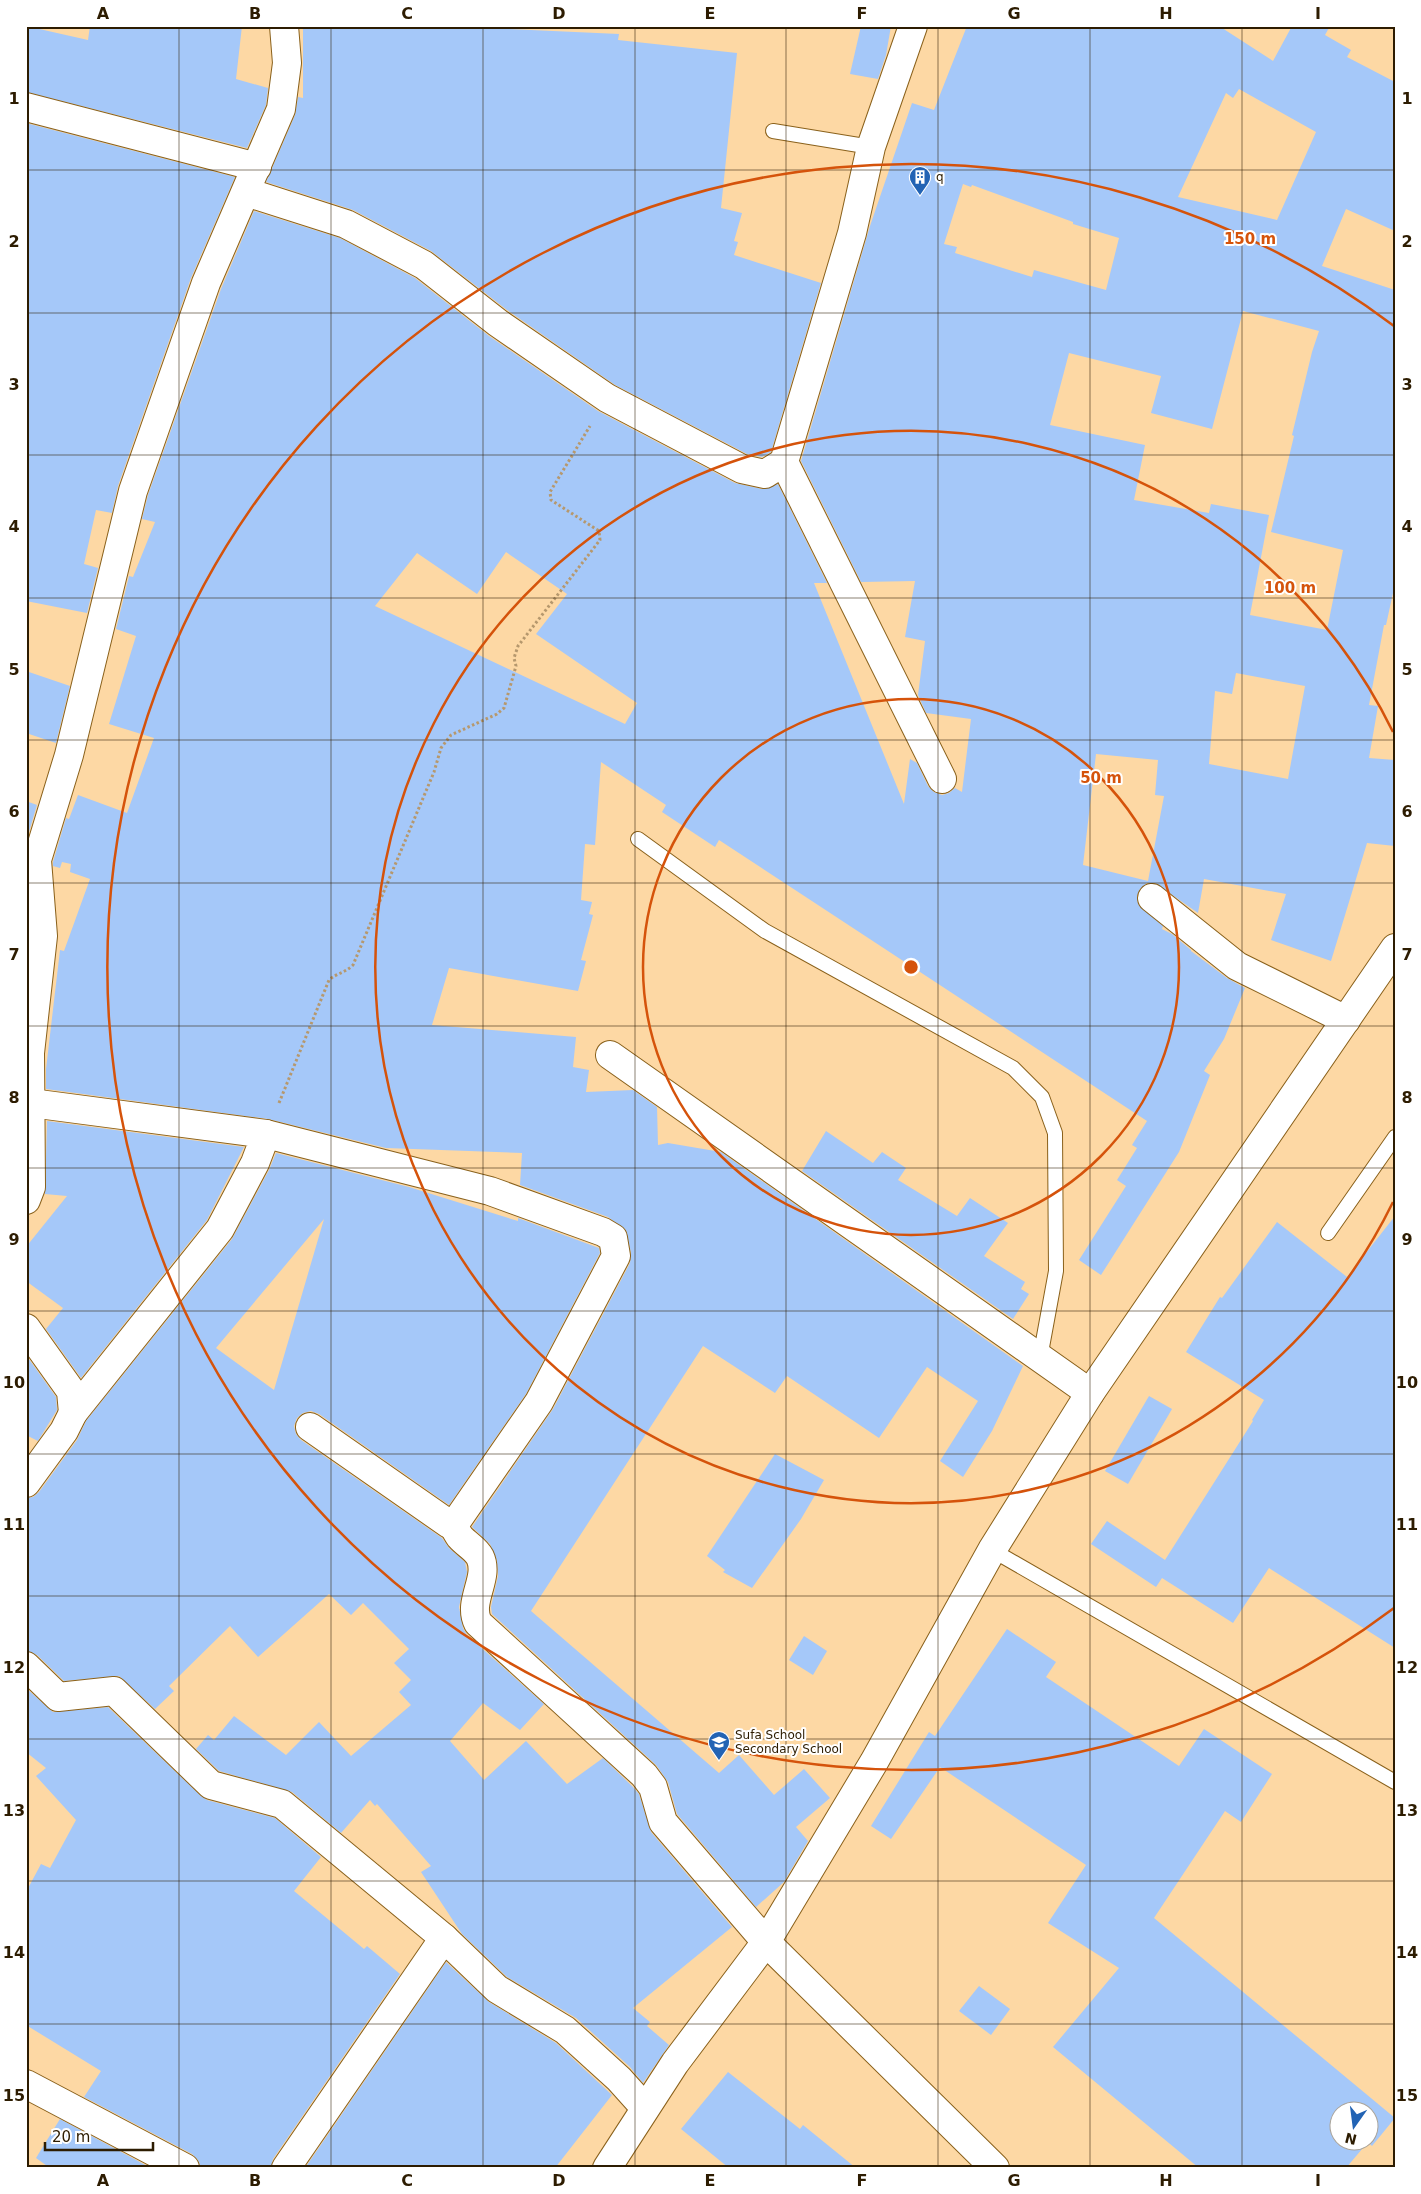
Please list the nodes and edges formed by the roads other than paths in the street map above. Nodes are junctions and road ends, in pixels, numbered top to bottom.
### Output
1 (284, 26) edge
2 (913, 26) edge
3 (26, 107) edge
4 (773, 131) dead end
5 (871, 147) junction
6 (251, 180) junction
7 (784, 462) junction
8 (942, 780) dead end
9 (638, 839) dead end
10 (1152, 898) dead end
11 (1395, 948) edge
12 (1385, 984) edge
13 (1346, 1020) junction
14 (610, 1055) dead end
15 (31, 1102) junction
16 (266, 1134) junction
17 (1395, 1137) edge
18 (26, 1200) edge
19 (1328, 1233) dead end
20 (26, 1328) edge
21 (1040, 1358) junction
22 (1090, 1393) junction
23 (73, 1413) junction
24 (310, 1427) dead end
25 (26, 1484) edge
26 (452, 1523) junction
27 (992, 1550) junction
28 (26, 1666) edge
29 (1395, 1782) edge
30 (444, 1938) junction
31 (766, 1942) junction
32 (26, 2084) edge
33 (645, 2108) junction
34 (988, 2166) edge
35 (185, 2168) edge
36 (286, 2168) edge
37 (607, 2168) edge

1 - 6 street
2 - 5 street
3 - 6 street
4 - 5 lane
5 - 7 street
6 - 7 street
6 - 15 street
7 - 8 street
9 - 21 lane
10 - 13 street
11 - 12 street
12 - 13 street
13 - 22 street
14 - 21 street
15 - 16 street
15 - 18 street
16 - 23 street
16 - 26 street
17 - 19 lane
20 - 23 street
21 - 22 street
22 - 27 street
23 - 25 street
24 - 26 street
26 - 31 street
27 - 29 lane
27 - 31 street
28 - 30 street
30 - 33 street
30 - 36 street
31 - 33 street
31 - 34 street
32 - 35 street
33 - 37 street

